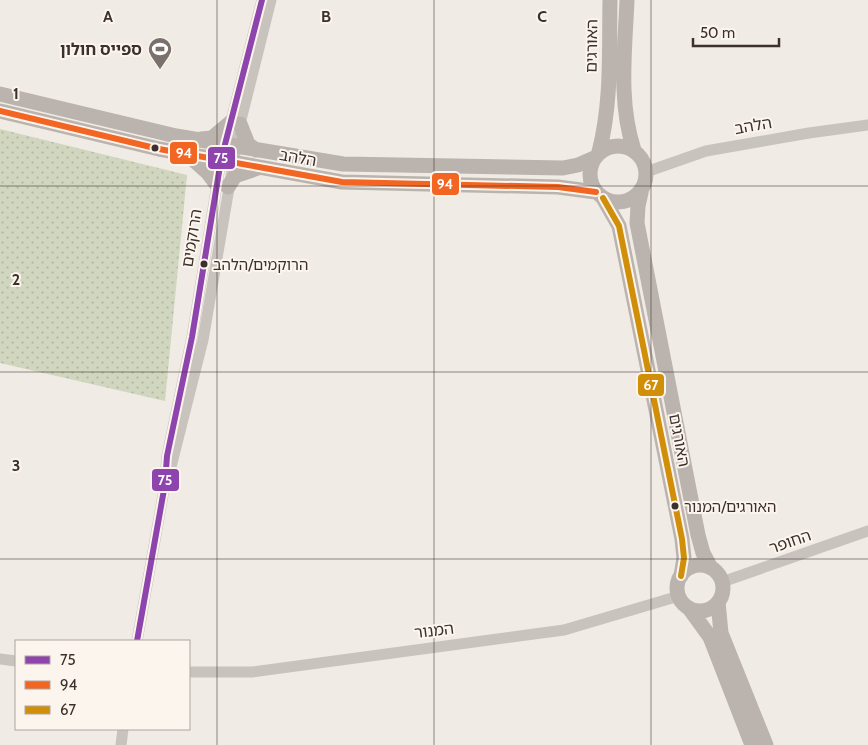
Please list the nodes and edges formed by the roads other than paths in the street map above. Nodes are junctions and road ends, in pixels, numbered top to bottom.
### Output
1 (262, 0) edge
2 (271, 0) edge
3 (610, 0) edge
4 (627, 0) edge
5 (0, 94) edge
6 (0, 111) edge
7 (236, 123) junction
8 (868, 126) edge
9 (194, 140) junction
10 (231, 145) junction
11 (634, 150) junction
12 (258, 151) junction
13 (187, 154) junction
14 (597, 155) junction
15 (227, 161) junction
16 (258, 168) junction
17 (646, 172) junction
18 (222, 186) junction
19 (642, 188) junction
20 (600, 195) junction
21 (868, 531) edge
22 (711, 568) junction
23 (681, 576) junction
24 (722, 582) junction
25 (679, 596) junction
26 (718, 602) junction
27 (689, 608) junction
28 (137, 640) edge
29 (0, 659) edge
30 (15, 661) edge
31 (190, 672) edge
32 (123, 730) edge
33 (121, 745) edge
34 (752, 745) edge
35 (766, 745) edge

1 - 7 street, הרוקמים
2 - 7 street, הרוקמים
3 - 14 street, האורגים
4 - 11 street
5 - 9 street, הלהב
6 - 13 street, הלהב
7 - 9 street
7 - 10 street, הרוקמים
7 - 12 street
8 - 17 street, הלהב
9 - 10 street, הלהב
10 - 12 street, הלהב
10 - 15 street, הרוקמים
11 - 14 street
11 - 17 street
12 - 14 street, הלהב
13 - 15 street, הלהב
13 - 18 street
14 - 20 street
15 - 16 street, הלהב
15 - 18 street, הרוקמים
16 - 18 street
16 - 20 street, הלהב
17 - 19 street
18 - 28 street, הרוקמים
19 - 20 street
19 - 22 street, האורגים
20 - 23 street, האורגים
21 - 24 street, החופר
22 - 23 street
22 - 24 street
23 - 25 street
24 - 26 street
25 - 27 street
25 - 31 street, המנור
26 - 27 street
26 - 35 street
27 - 34 street
29 - 30 street
32 - 33 street

